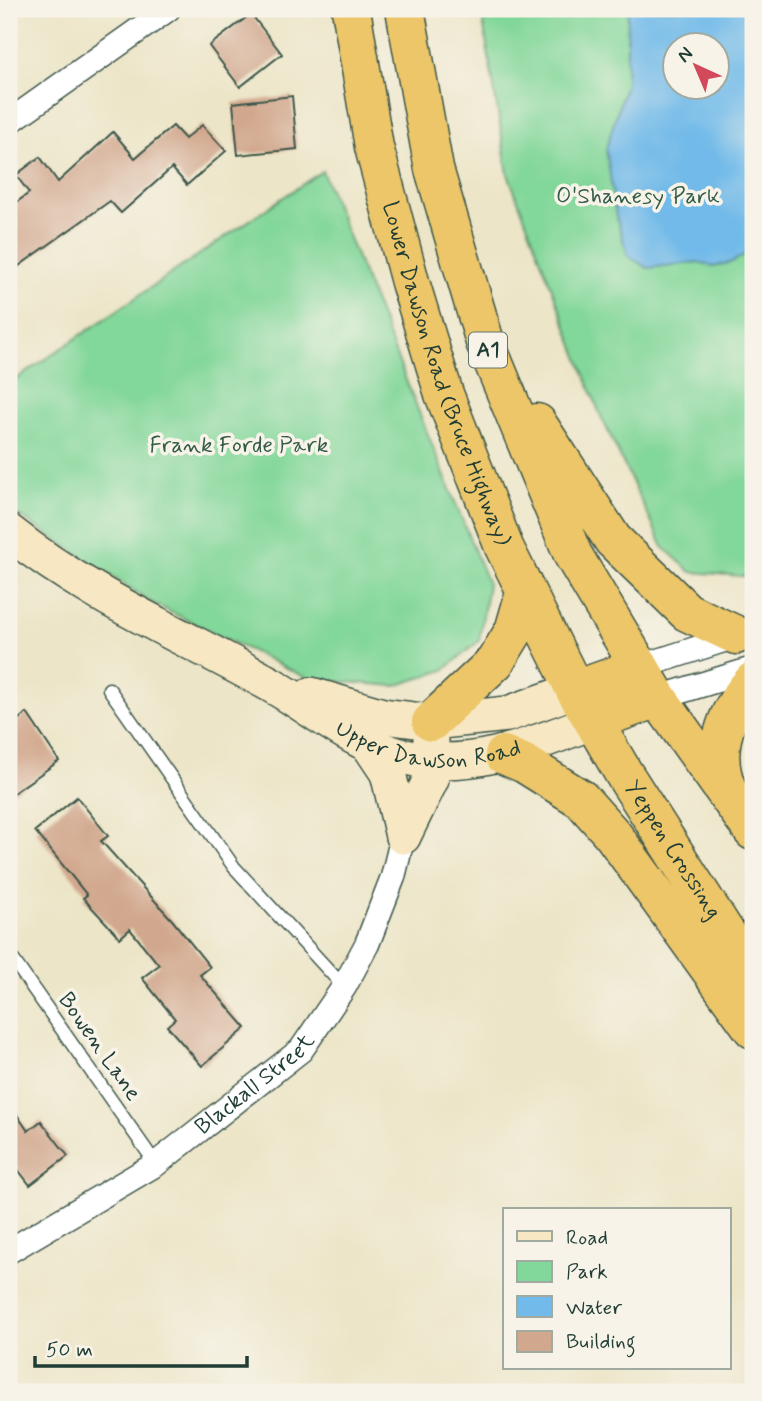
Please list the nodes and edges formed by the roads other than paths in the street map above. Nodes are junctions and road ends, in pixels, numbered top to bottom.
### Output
1 (168, 9) edge
2 (351, 9) edge
3 (405, 9) edge
4 (9, 122) edge
5 (485, 342) junction
6 (9, 532) edge
7 (525, 593) junction
8 (745, 634) edge
9 (753, 669) edge
10 (753, 681) edge
11 (649, 683) junction
12 (271, 685) junction
13 (110, 689) dead end
14 (584, 706) junction
15 (431, 722) junction
16 (370, 746) junction
17 (504, 755) junction
18 (431, 760) junction
19 (743, 816) edge
20 (403, 836) junction
21 (9, 954) edge
22 (753, 976) edge
23 (344, 987) junction
24 (753, 1029) edge
25 (156, 1164) junction
26 (9, 1251) edge

1 - 4 street
2 - 7 highway, Lower Dawson Road (Bruce Highway) / A1
3 - 5 highway, Lower Dawson Road (Bruce Highway) / A1
5 - 8 highway
5 - 11 highway, Lower Dawson Road (Bruce Highway) / A1
6 - 12 street, Upper Dawson Road
7 - 14 highway, Lower Dawson Road (Bruce Highway) / A1
7 - 15 highway
8 - 11 street
9 - 11 street
10 - 19 highway
11 - 14 highway
11 - 19 highway, A1
12 - 15 street, Upper Dawson Road
12 - 16 street, Upper Dawson Road
13 - 23 lane
14 - 15 street, Upper Dawson Road
14 - 17 street, Upper Dawson Road
14 - 22 highway, Yeppen Crossing / A1
15 - 18 street
16 - 18 street, Upper Dawson Road
16 - 20 street
17 - 18 street, Upper Dawson Road
17 - 24 highway
18 - 20 street
20 - 23 street, Blackall Street
21 - 25 lane, Bowen Lane
23 - 25 street, Blackall Street
25 - 26 street, Blackall Street

